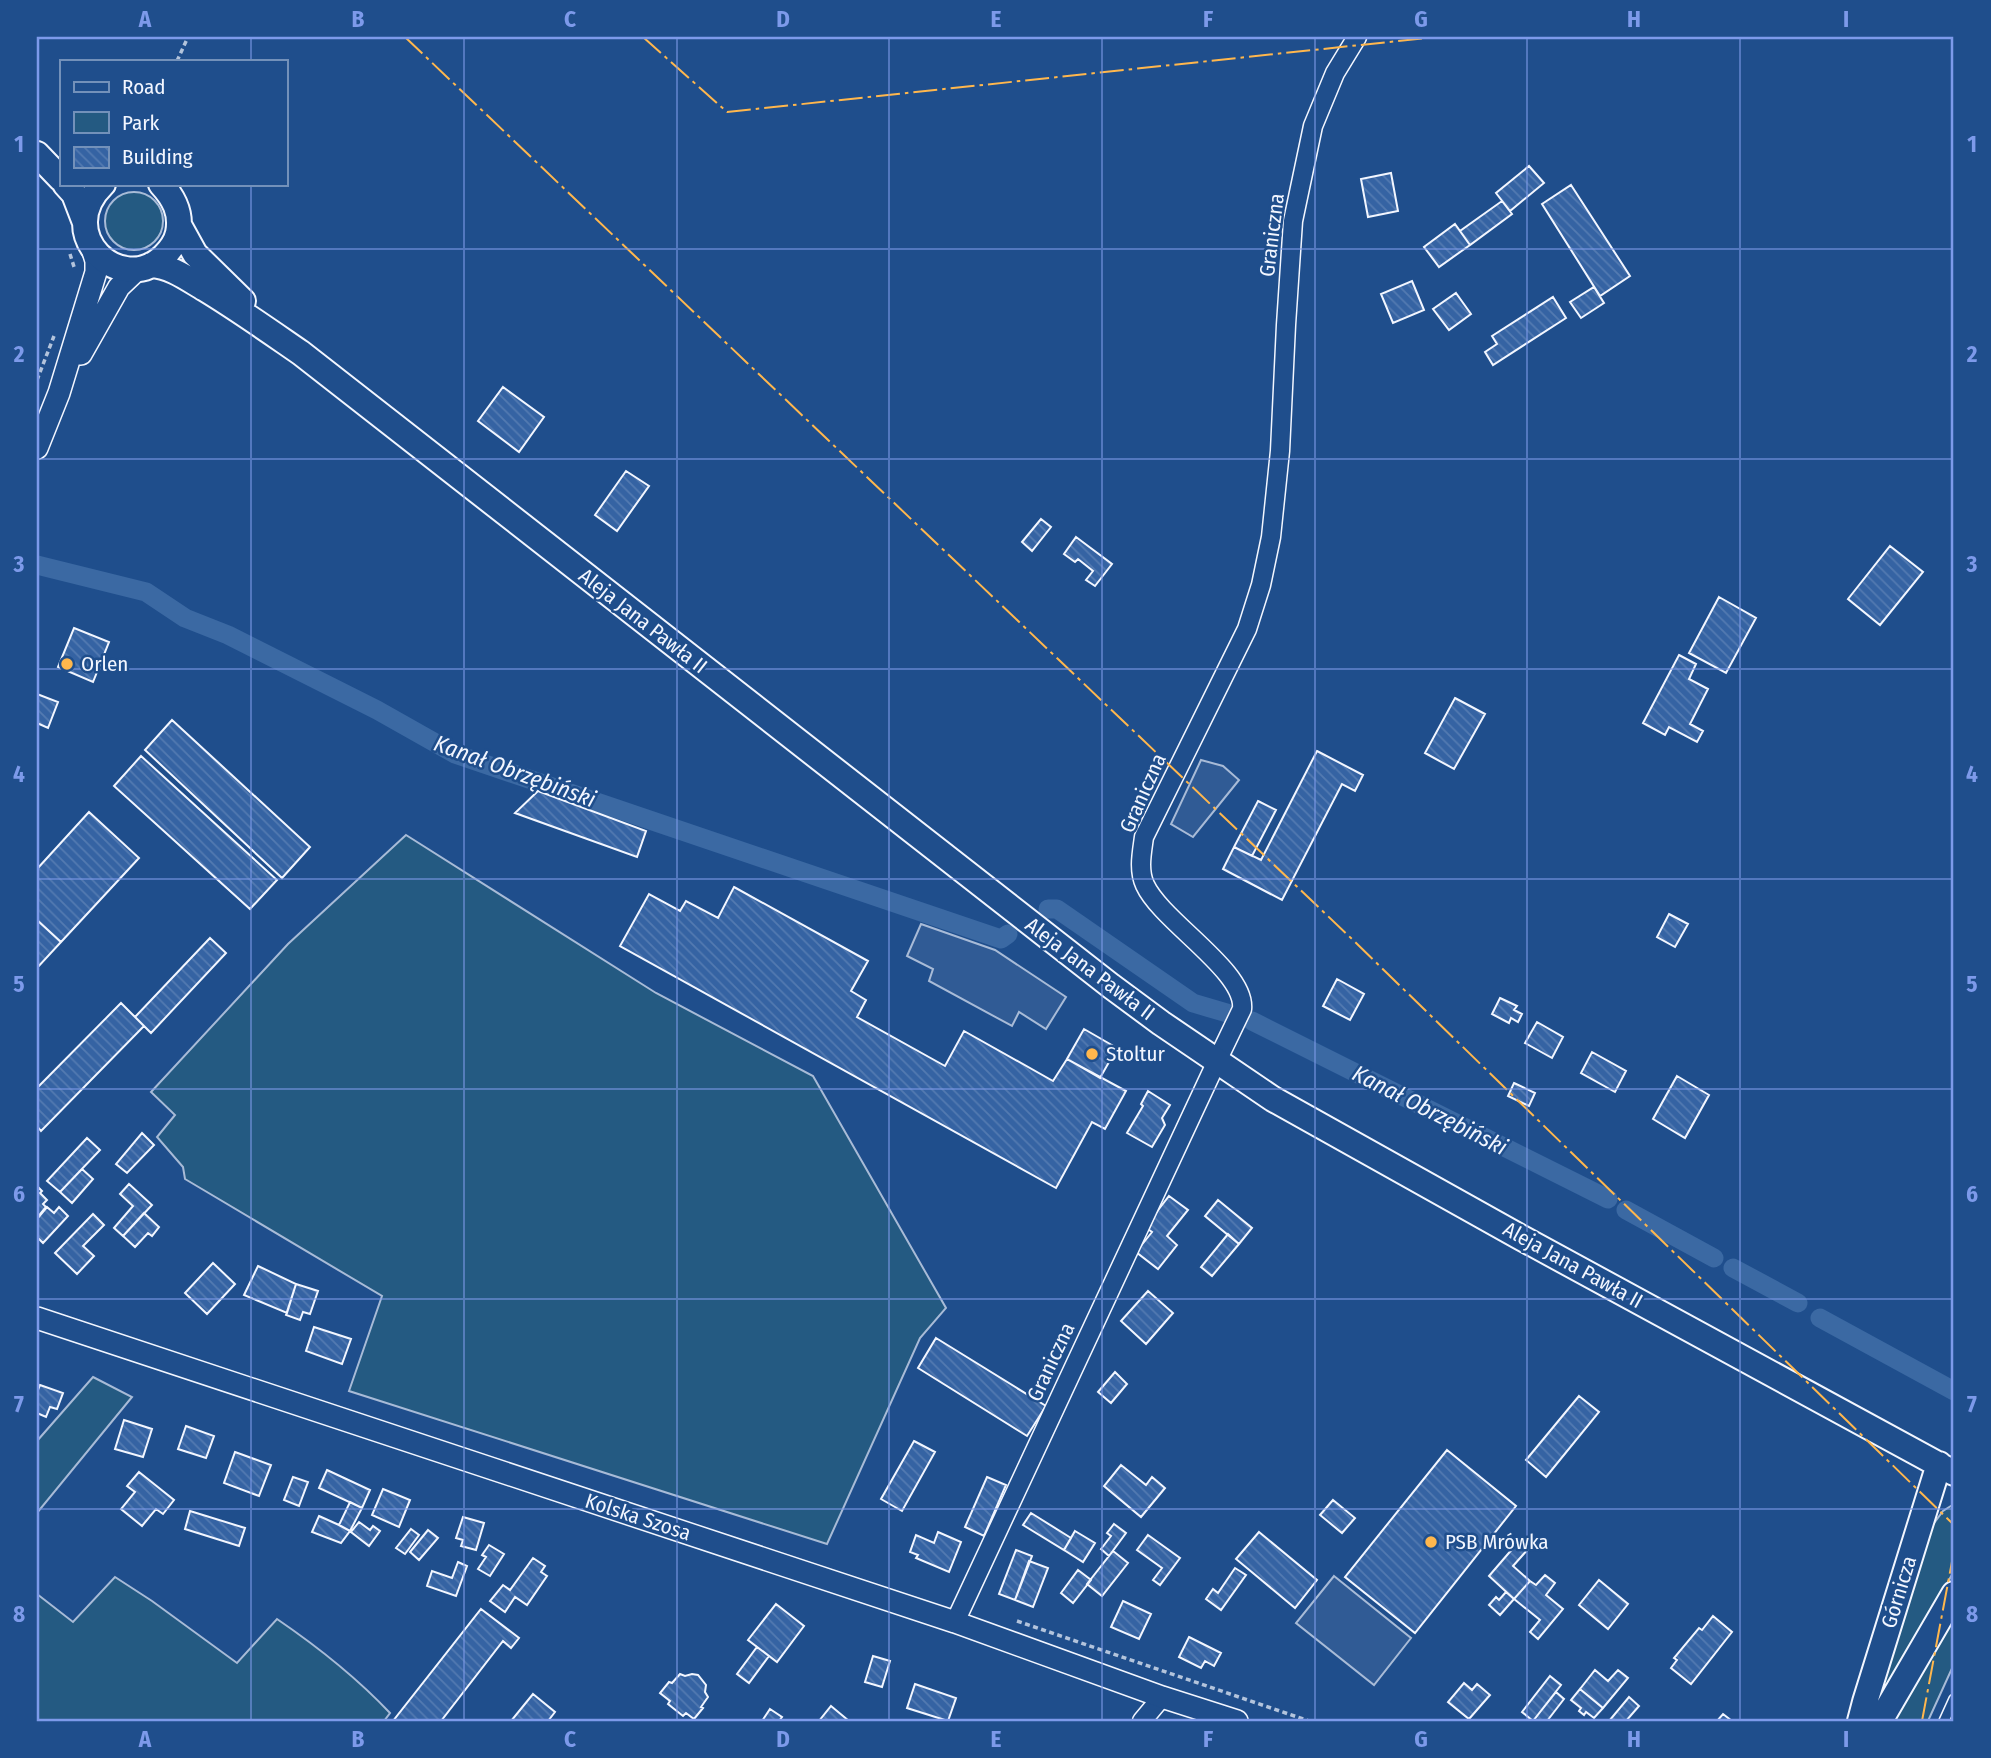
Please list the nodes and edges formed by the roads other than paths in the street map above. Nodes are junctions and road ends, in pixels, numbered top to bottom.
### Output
1 (1357, 37) edge
2 (37, 140) edge
3 (60, 153) edge
4 (37, 154) edge
5 (60, 178) edge
6 (67, 186) edge
7 (101, 186) edge
8 (162, 186) edge
9 (84, 220) junction
10 (179, 225) junction
11 (81, 249) junction
12 (144, 267) junction
13 (301, 353) junction
14 (60, 393) junction
15 (37, 448) edge
16 (1217, 1061) junction
17 (40, 1323) edge
18 (1947, 1468) edge
19 (1954, 1594) edge
20 (955, 1622) junction
21 (1162, 1697) junction
22 (1954, 1699) edge
23 (1142, 1721) edge
24 (1237, 1721) edge
25 (1860, 1721) edge
26 (1880, 1721) edge
27 (1944, 1721) edge

1 - 16 street, Graniczna
2 - 3 main road
4 - 5 main road
6 - 9 main road
7 - 9 main road
8 - 10 main road, Aleja Jana Pawła II
9 - 11 main road
10 - 12 main road
10 - 13 main road, Aleja Jana Pawła II
11 - 12 main road, Aleja Jana Pawła II
11 - 14 street
12 - 13 main road, Aleja Jana Pawła II
12 - 14 street
13 - 16 main road, Aleja Jana Pawła II
14 - 15 street
16 - 18 main road, Aleja Jana Pawła II
16 - 20 street, Graniczna
17 - 20 street, Kolska Szosa
18 - 25 main road, Górnicza
19 - 26 main road, Górnicza
20 - 21 street, Kolska Szosa
21 - 23 street
21 - 24 street, Kolska Szosa
22 - 27 lane

